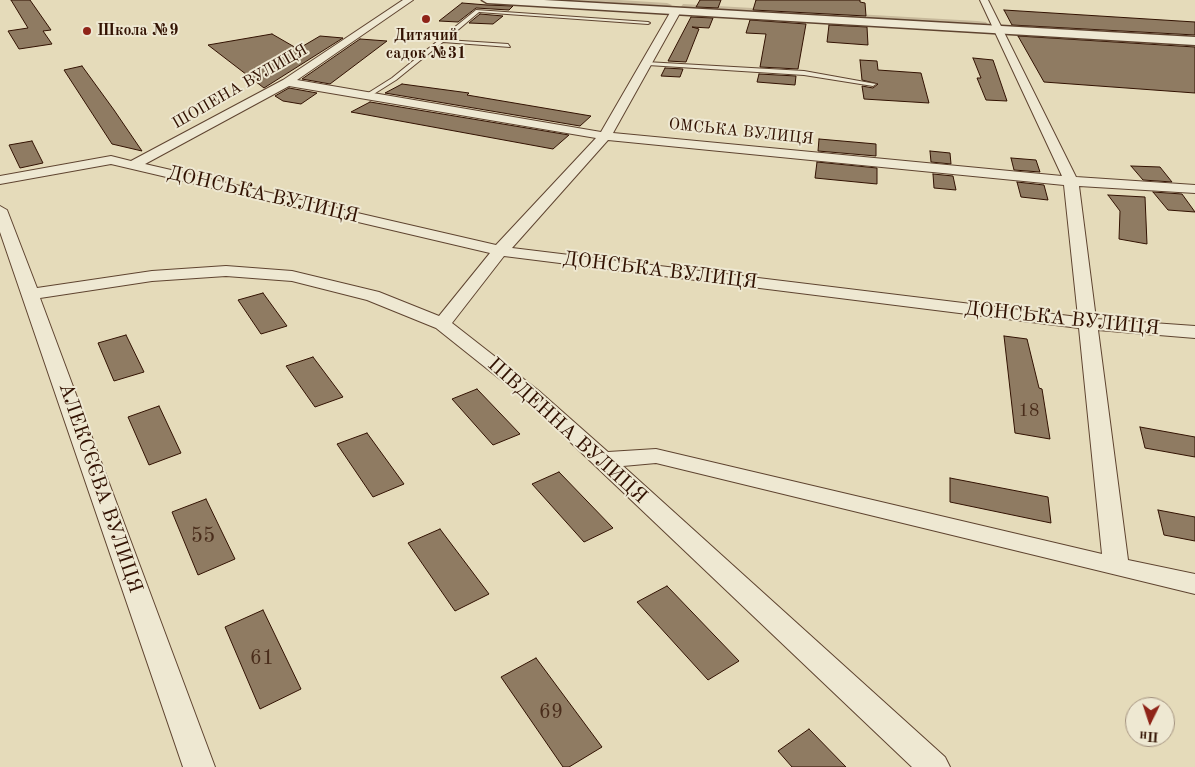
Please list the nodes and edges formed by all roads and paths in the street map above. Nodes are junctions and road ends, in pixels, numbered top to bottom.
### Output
1 (409, 0) edge
2 (487, 0) edge
3 (652, 0) edge
4 (984, 0) edge
5 (676, 11) junction
6 (648, 23) dead end
7 (996, 24) junction
8 (1195, 31) edge
9 (444, 40) junction
10 (1195, 41) edge
11 (508, 46) dead end
12 (648, 63) junction
13 (288, 82) junction
14 (874, 84) dead end
15 (367, 96) junction
16 (605, 136) junction
17 (133, 165) junction
18 (0, 180) edge
19 (1071, 181) junction
20 (1195, 189) edge
21 (0, 210) edge
22 (500, 251) junction
23 (32, 294) junction
24 (442, 324) junction
25 (1087, 324) junction
26 (1195, 332) edge
27 (603, 460) junction
28 (1116, 567) junction
29 (1195, 584) edge
30 (199, 767) edge
31 (934, 767) edge

1 - 13 street, ШОПЕНА ВУЛИЦЯ
2 - 5 street
3 - 7 street
4 - 7 street
5 - 7 street
5 - 12 street
6 - 9 lane
7 - 8 street
7 - 10 street
7 - 19 street
9 - 11 lane
9 - 15 lane
12 - 14 lane
12 - 16 street
13 - 15 street, ОМСЬКА ВУЛИЦЯ
13 - 17 street, ШОПЕНА ВУЛИЦЯ
15 - 16 street, ОМСЬКА ВУЛИЦЯ
16 - 19 street, ОМСЬКА ВУЛИЦЯ
16 - 22 street
17 - 18 street, ДОНСЬКА ВУЛИЦЯ
17 - 22 street, ДОНСЬКА ВУЛИЦЯ
19 - 20 street, ОМСЬКА ВУЛИЦЯ
19 - 25 street
21 - 23 street, АЛЕКСЄЄВА ВУЛИЦЯ
22 - 24 street
22 - 25 street, ДОНСЬКА ВУЛИЦЯ
23 - 24 street, ПІВДЕННА ВУЛИЦЯ
23 - 30 street, АЛЕКСЄЄВА ВУЛИЦЯ
24 - 27 street, ПІВДЕННА ВУЛИЦЯ
25 - 26 street, ДОНСЬКА ВУЛИЦЯ
25 - 28 street
27 - 28 street
27 - 31 street, ПІВДЕННА ВУЛИЦЯ
28 - 29 street

